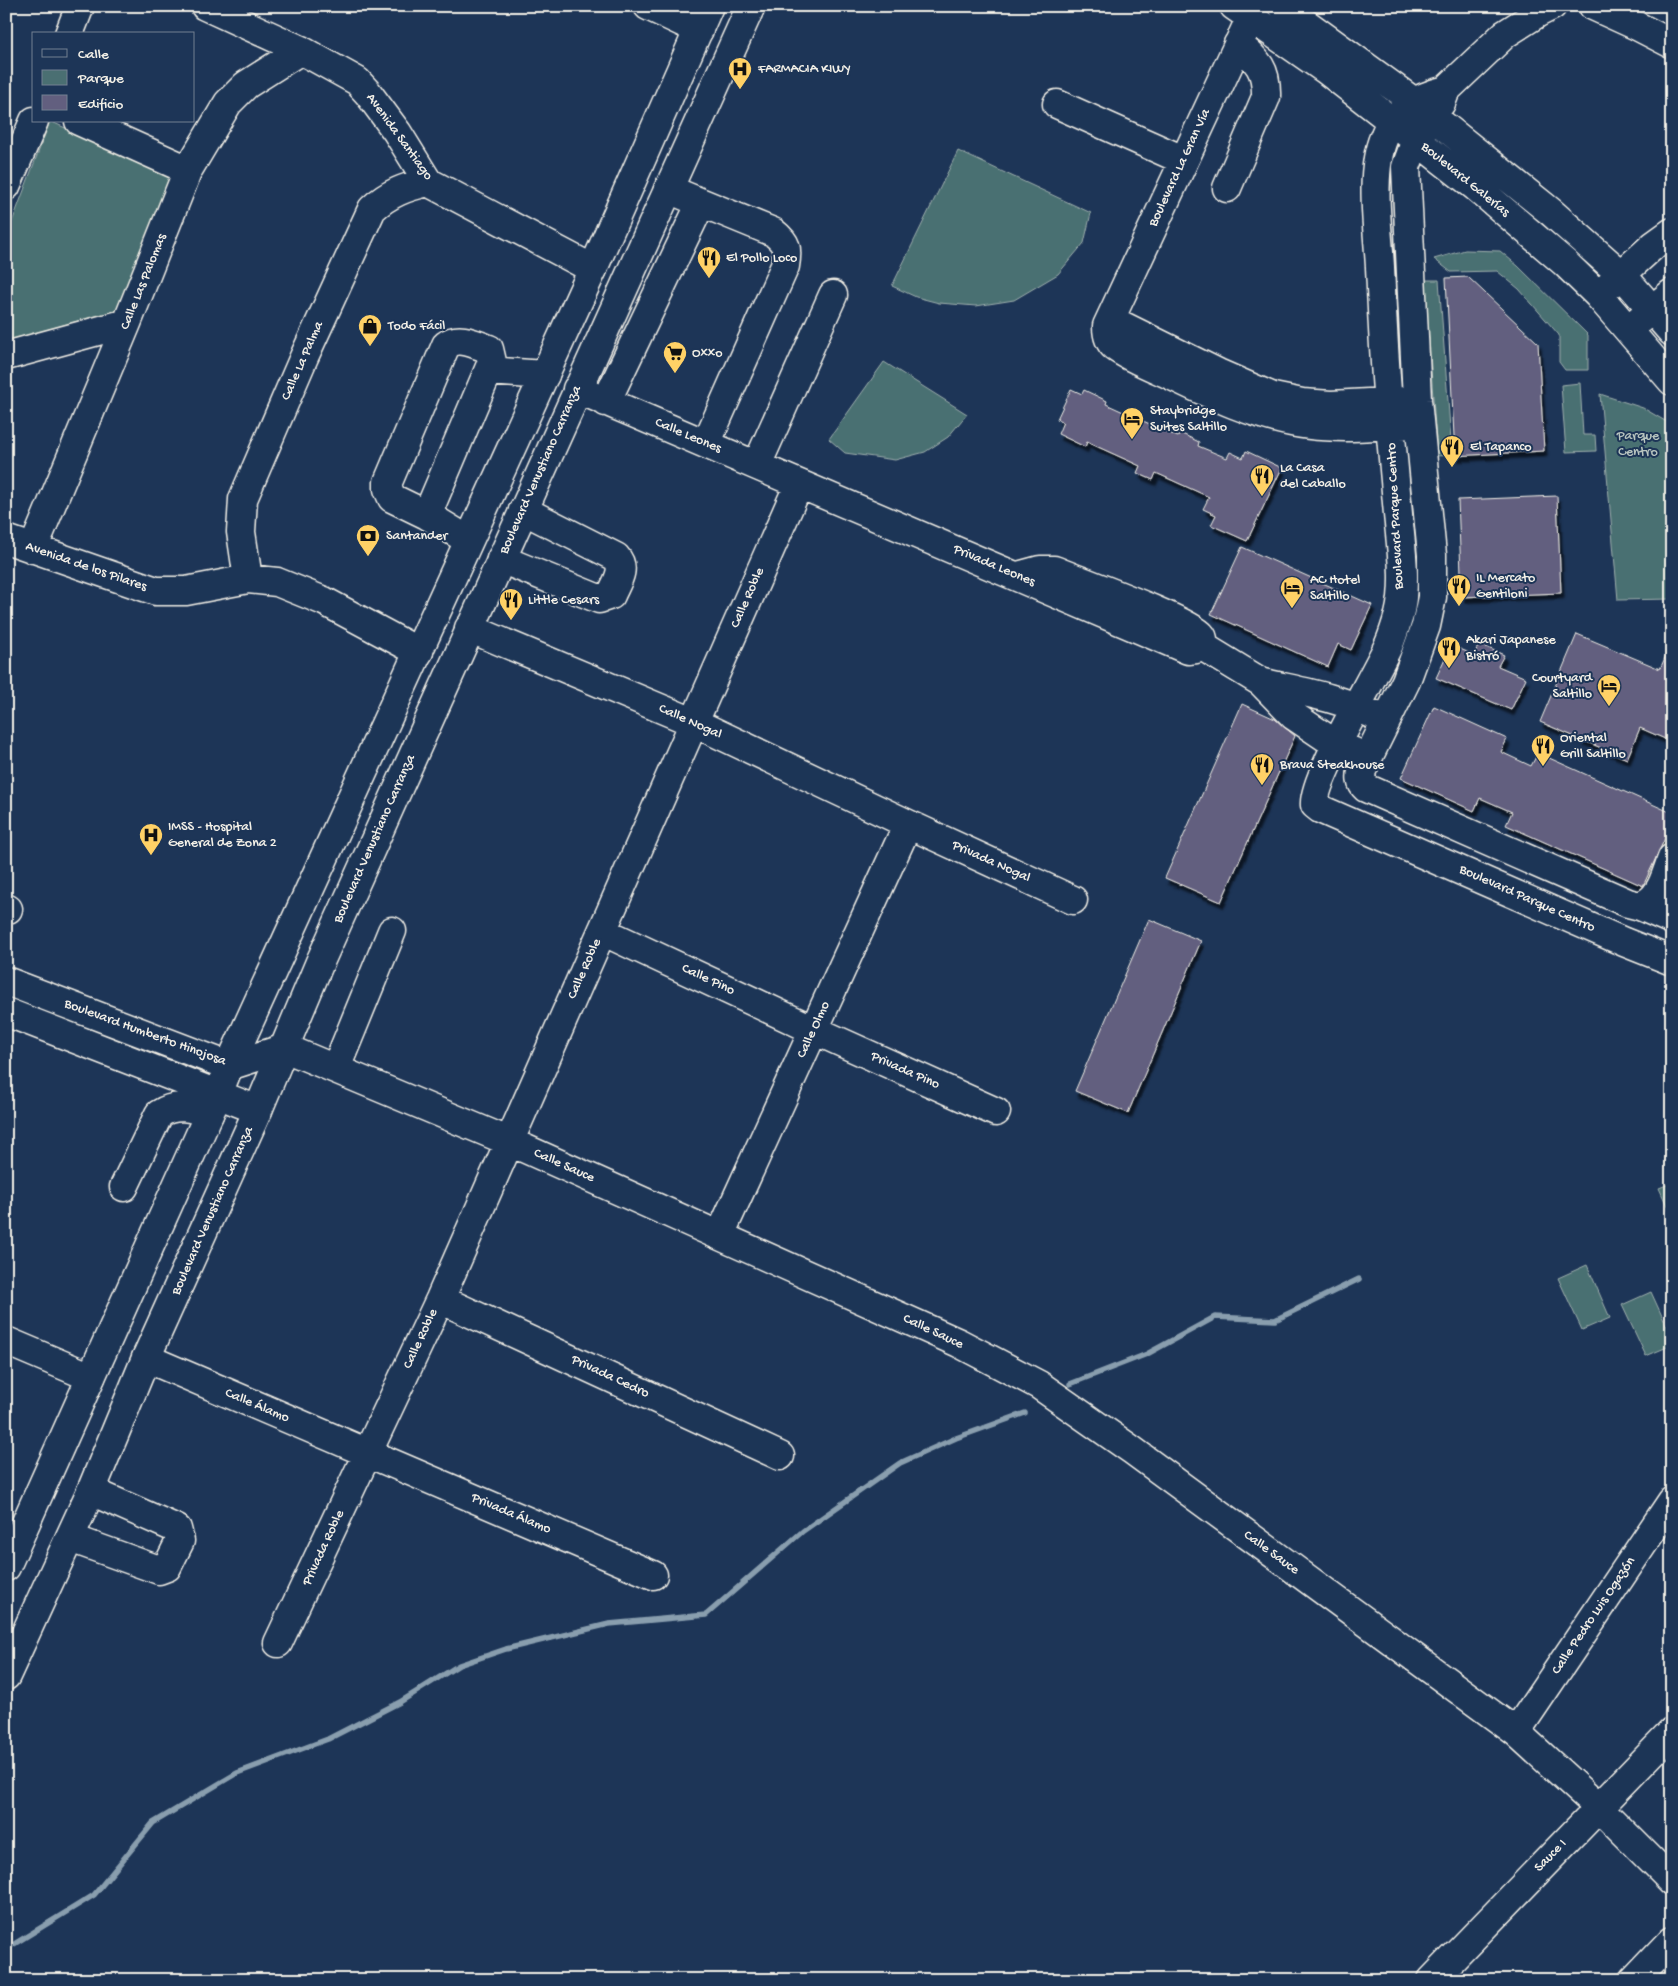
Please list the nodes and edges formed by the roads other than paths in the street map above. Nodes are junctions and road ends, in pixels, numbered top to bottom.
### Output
1 (80, 6) edge
2 (205, 6) edge
3 (648, 6) edge
4 (751, 6) edge
5 (1282, 6) edge
6 (1552, 6) edge
7 (1593, 6) edge
8 (1242, 12) edge
9 (704, 18) edge
10 (70, 32) edge
11 (1238, 44) junction
12 (1672, 44) edge
13 (302, 50) junction
14 (1057, 104) dead end
15 (1423, 109) junction
16 (34, 122) edge
17 (80, 122) edge
18 (1391, 122) junction
19 (1416, 140) junction
20 (1183, 160) junction
21 (188, 170) junction
22 (428, 182) junction
23 (6, 186) edge
24 (1228, 188) dead end
25 (668, 189) junction
26 (701, 203) junction
27 (1672, 232) edge
28 (593, 270) junction
29 (1622, 275) junction
30 (833, 296) dead end
31 (1598, 296) junction
32 (1662, 301) edge
33 (127, 323) junction
34 (1628, 330) junction
35 (1672, 332) edge
36 (6, 356) edge
37 (1672, 368) edge
38 (489, 371) junction
39 (545, 375) junction
40 (1672, 377) edge
41 (1672, 381) edge
42 (578, 389) junction
43 (606, 402) junction
44 (1418, 412) junction
45 (1389, 414) junction
46 (706, 444) junction
47 (757, 466) junction
48 (799, 484) junction
49 (523, 510) junction
50 (427, 515) junction
51 (6, 539) edge
52 (468, 540) junction
53 (33, 548) junction
54 (502, 559) junction
55 (248, 579) junction
56 (1399, 613) junction
57 (1429, 613) junction
58 (469, 628) junction
59 (418, 652) junction
60 (1261, 682) junction
61 (1356, 707) junction
62 (1386, 721) junction
63 (693, 722) junction
64 (1337, 745) junction
65 (1368, 757) junction
66 (1373, 792) junction
67 (908, 824) junction
68 (1355, 824) junction
69 (1672, 858) edge
70 (1073, 900) dead end
71 (1640, 906) junction
72 (1672, 920) edge
73 (602, 930) junction
74 (392, 932) dead end
75 (1624, 942) junction
76 (1672, 961) edge
77 (6, 981) edge
78 (6, 1012) edge
79 (110, 1021) junction
80 (814, 1030) junction
81 (99, 1048) junction
82 (285, 1048) junction
83 (229, 1066) junction
84 (336, 1068) junction
85 (214, 1104) junction
86 (258, 1110) junction
87 (996, 1112) dead end
88 (508, 1141) junction
89 (124, 1187) dead end
90 (720, 1235) junction
91 (440, 1299) junction
92 (6, 1341) edge
93 (146, 1358) junction
94 (91, 1377) junction
95 (369, 1453) junction
96 (780, 1456) dead end
97 (92, 1491) junction
98 (1672, 1501) edge
99 (70, 1538) junction
100 (6, 1567) edge
101 (653, 1575) dead end
102 (278, 1643) dead end
103 (6, 1676) edge
104 (1516, 1732) junction
105 (1672, 1732) edge
106 (1598, 1807) junction
107 (1672, 1882) edge
108 (1672, 1940) edge
109 (1432, 1980) edge
110 (1634, 1980) edge

1 - 10 street
2 - 13 street, Avenida Santiago
3 - 9 street
4 - 25 street, Boulevard Venustiano Carranza
5 - 15 street, Boulevard Galerías
6 - 15 street
7 - 12 street
8 - 11 street, Boulevard La Gran Vía
8 - 18 street, Boulevard Galerías
9 - 28 street
11 - 20 street, Boulevard La Gran Vía
11 - 24 street
13 - 21 street, Calle Las Palomas
13 - 22 street, Avenida Santiago
14 - 20 street
15 - 18 street, Boulevard Parque Centro
15 - 19 street
15 - 29 street, Boulevard Galerías
16 - 23 street
17 - 21 street
18 - 19 street, Boulevard Galerías
18 - 45 street, Boulevard Parque Centro
19 - 31 street, Boulevard Galerías
19 - 44 street
20 - 45 street, Boulevard La Gran Vía
21 - 33 street, Calle Las Palomas
22 - 28 street, Avenida Santiago
22 - 55 street, Calle La Palma
25 - 26 street
25 - 42 street, Boulevard Venustiano Carranza
26 - 43 street
26 - 46 street
27 - 29 street
28 - 39 street
29 - 31 street
29 - 32 street, Boulevard Galerías
30 - 47 street
31 - 34 street, Boulevard Galerías
32 - 34 street
32 - 35 street, Boulevard Galerías
33 - 36 street
33 - 53 street, Calle Las Palomas
34 - 41 street, Boulevard Galerías
37 - 40 street
38 - 39 street
38 - 50 street
38 - 50 street
39 - 52 street
42 - 43 street, Calle Leones
42 - 49 street, Boulevard Venustiano Carranza
43 - 46 street, Calle Leones
44 - 45 street, Boulevard La Gran Vía
44 - 57 street
45 - 56 street, Boulevard Parque Centro
46 - 47 street, Calle Leones
47 - 48 street, Calle Leones
48 - 60 street, Privada Leones
48 - 63 street, Calle Roble
49 - 54 street, Boulevard Venustiano Carranza
49 - 54 street
50 - 52 street
51 - 53 street, Avenida de los Pilares
52 - 59 street
53 - 55 street, Avenida de los Pilares
54 - 58 street, Boulevard Venustiano Carranza
55 - 59 street, Avenida de los Pilares
56 - 57 street
56 - 61 street, Boulevard Parque Centro
57 - 62 street
58 - 63 street, Calle Nogal
58 - 82 street, Boulevard Venustiano Carranza
59 - 83 street
60 - 61 street
60 - 64 street
61 - 62 street
61 - 64 street, Boulevard Parque Centro
62 - 65 street
63 - 67 street, Calle Nogal
63 - 73 street, Calle Roble
64 - 65 street
64 - 68 street, Boulevard Parque Centro
65 - 66 street
66 - 68 street
66 - 71 street
67 - 70 street, Privada Nogal
67 - 80 street, Calle Olmo
68 - 75 street, Boulevard Parque Centro
69 - 71 street
71 - 72 street
71 - 75 street
73 - 80 street, Calle Pino
73 - 88 street, Calle Roble
74 - 84 street
75 - 76 street, Boulevard Parque Centro
77 - 79 street, Boulevard Humberto Hinojosa
78 - 81 street
79 - 81 street
79 - 83 street, Boulevard Humberto Hinojosa
80 - 87 street, Privada Pino
80 - 90 street, Calle Olmo
81 - 85 street
82 - 83 street, Boulevard Humberto Hinojosa
82 - 84 street, Calle Sauce
82 - 86 street, Boulevard Venustiano Carranza
83 - 85 street
84 - 88 street, Calle Sauce
85 - 86 street
85 - 89 street
85 - 94 street
86 - 93 street, Boulevard Venustiano Carranza
88 - 90 street, Calle Sauce
88 - 91 street, Calle Roble
90 - 104 street, Calle Sauce
91 - 95 street, Calle Roble
91 - 96 street, Privada Cedro
92 - 94 street
93 - 95 street, Calle Álamo
93 - 97 street, Boulevard Venustiano Carranza
94 - 100 street
95 - 101 street, Privada Álamo
95 - 102 street, Privada Roble
97 - 99 street, Boulevard Venustiano Carranza
97 - 99 street
98 - 104 street, Calle Pedro Luis Ogazón
99 - 103 street, Boulevard Venustiano Carranza
104 - 106 street, Calle Sauce
105 - 106 street, Sauce I
106 - 107 street, Calle Sauce
106 - 109 street, Sauce I
108 - 110 street

